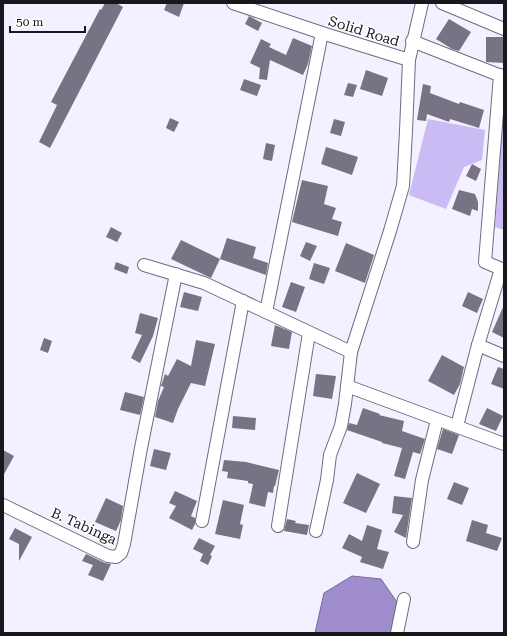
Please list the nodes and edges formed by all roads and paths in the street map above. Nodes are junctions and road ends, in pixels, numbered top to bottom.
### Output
1 (233, 3) edge
2 (422, 3) edge
3 (442, 3) edge
4 (504, 29) edge
5 (322, 33) junction
6 (412, 41) junction
7 (409, 60) junction
8 (502, 76) edge
9 (144, 265) dead end
10 (502, 270) edge
11 (176, 274) junction
12 (243, 301) junction
13 (266, 312) junction
14 (309, 333) junction
15 (478, 345) junction
16 (351, 352) junction
17 (504, 356) edge
18 (347, 386) junction
19 (436, 420) junction
20 (457, 426) junction
21 (504, 444) edge
22 (3, 505) edge
23 (202, 521) dead end
24 (278, 526) dead end
25 (316, 531) dead end
26 (413, 542) dead end
27 (404, 599) dead end
28 (397, 633) edge

1 - 5 street, Solid Road
2 - 6 street, Solid Road
3 - 4 street
5 - 7 street, Solid Road
5 - 13 street
6 - 7 street, Solid Road
6 - 8 street
7 - 16 street
8 - 10 street
9 - 11 street
10 - 15 street
11 - 12 street
11 - 22 street, B. Tabinga
12 - 13 street
12 - 23 street
13 - 14 street
14 - 16 street
14 - 24 street
15 - 17 street
15 - 20 street
16 - 18 street
18 - 19 street
18 - 25 street
19 - 20 street
19 - 26 street
20 - 21 street
27 - 28 street

